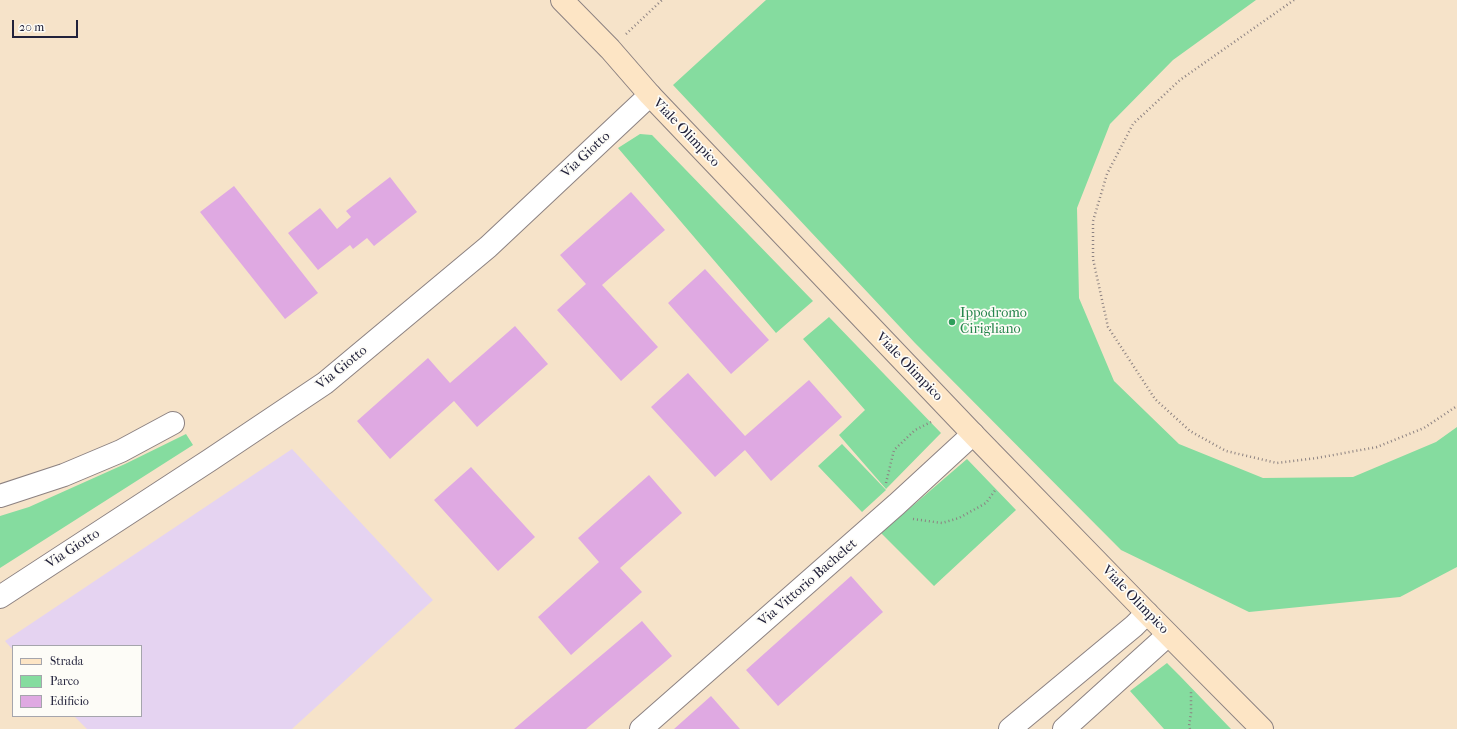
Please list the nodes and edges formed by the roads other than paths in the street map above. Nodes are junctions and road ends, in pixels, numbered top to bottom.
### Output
1 (562, 0) edge
2 (650, 95) junction
3 (173, 423) dead end
4 (973, 434) junction
5 (0, 496) edge
6 (0, 597) edge
7 (1147, 613) junction
8 (1168, 635) junction
9 (641, 729) edge
10 (1010, 729) edge
11 (1064, 729) edge
12 (1262, 729) edge

1 - 2 main road, Viale Olimpico
2 - 4 main road, Viale Olimpico
2 - 6 street, Via Giotto
3 - 5 street
4 - 7 main road, Viale Olimpico
4 - 9 street, Via Vittorio Bachelet
7 - 8 main road, Viale Olimpico
7 - 10 street
8 - 11 street
8 - 12 main road, Viale Olimpico

